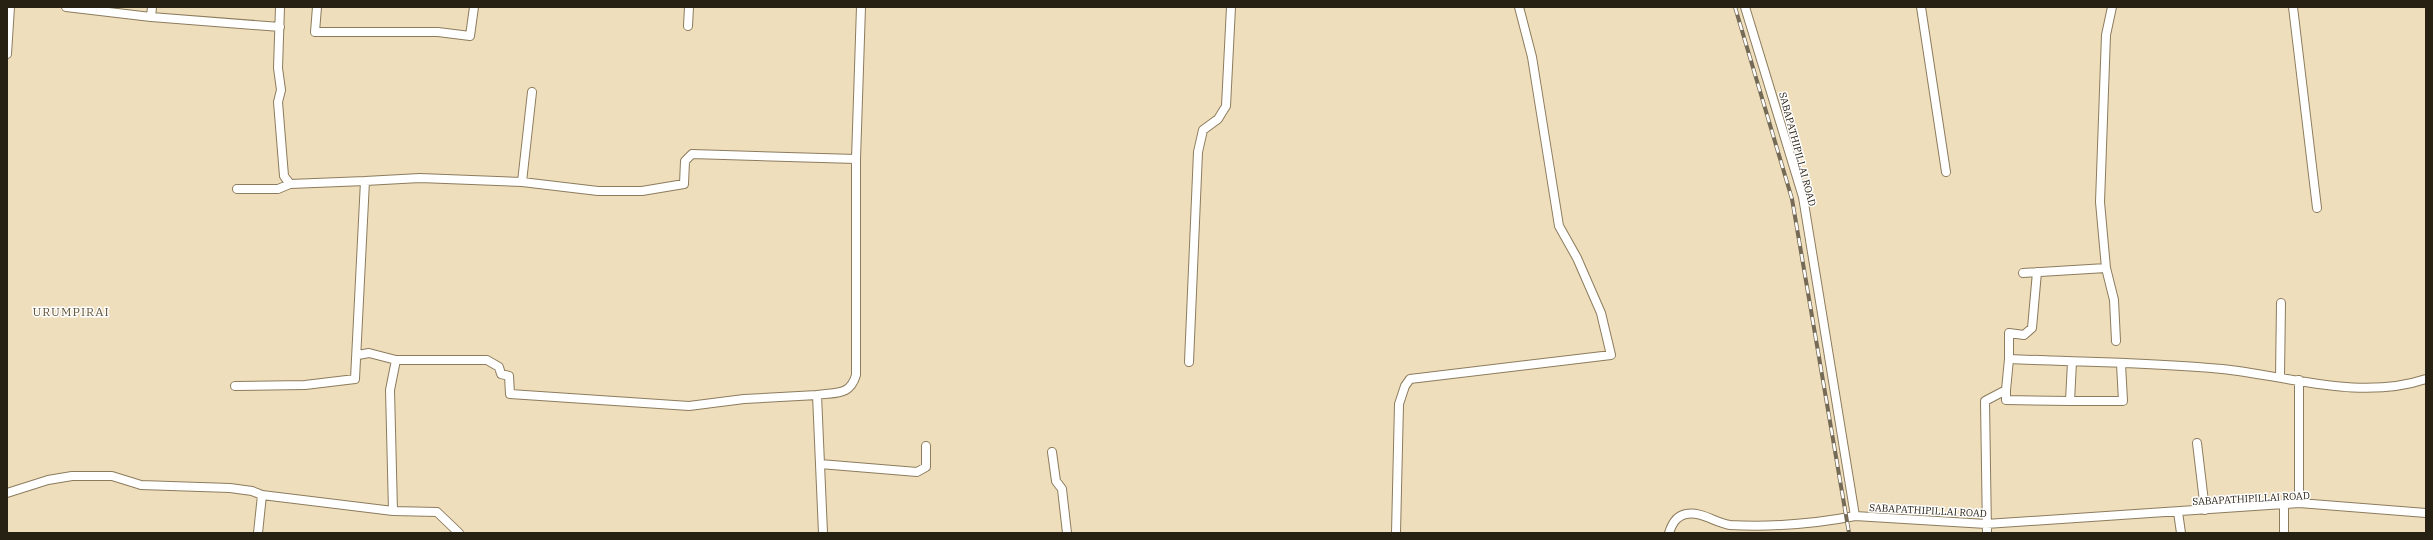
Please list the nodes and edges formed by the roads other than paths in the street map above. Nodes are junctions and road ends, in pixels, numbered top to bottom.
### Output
1 (10, 7) edge
2 (66, 7) edge
3 (152, 7) edge
4 (280, 7) edge
5 (317, 7) edge
6 (474, 7) edge
7 (689, 7) edge
8 (861, 7) edge
9 (1230, 7) edge
10 (1519, 7) edge
11 (1745, 7) edge
12 (1921, 7) edge
13 (2112, 7) edge
14 (2293, 7) edge
15 (151, 17) junction
16 (688, 26) dead end
17 (280, 27) junction
18 (7, 54) edge
19 (532, 92) dead end
20 (856, 159) junction
21 (1946, 172) dead end
22 (365, 181) junction
23 (522, 182) junction
24 (290, 184) junction
25 (237, 189) dead end
26 (2317, 208) dead end
27 (2106, 268) junction
28 (2037, 272) junction
29 (2023, 273) dead end
30 (2281, 303) dead end
31 (2116, 341) dead end
32 (358, 355) junction
33 (2009, 359) junction
34 (396, 360) junction
35 (1188, 362) dead end
36 (2072, 362) junction
37 (2121, 364) junction
38 (2280, 377) junction
39 (2426, 379) edge
40 (2299, 380) junction
41 (234, 386) dead end
42 (2006, 390) junction
43 (817, 395) junction
44 (2070, 401) junction
45 (2197, 443) dead end
46 (926, 446) dead end
47 (1052, 452) dead end
48 (820, 464) junction
49 (7, 493) edge
50 (262, 495) junction
51 (2299, 503) junction
52 (2284, 504) junction
53 (2205, 510) junction
54 (393, 511) junction
55 (2178, 512) junction
56 (2426, 513) edge
57 (1854, 516) junction
58 (1986, 524) junction
59 (258, 533) edge
60 (459, 533) edge
61 (823, 533) edge
62 (1067, 533) edge
63 (1396, 533) edge
64 (1668, 533) edge
65 (1987, 533) edge
66 (2181, 533) edge
67 (2284, 533) edge

1 - 18 street
2 - 15 street
3 - 15 street
4 - 17 street
5 - 6 street
7 - 16 street
8 - 20 street
9 - 35 street
10 - 63 street
11 - 57 street, SABAPATHIPILLAI ROAD
12 - 21 street
13 - 27 street
14 - 26 street
15 - 17 street
17 - 24 street
19 - 23 street
20 - 23 street
20 - 43 street
22 - 23 street
22 - 24 street
22 - 32 street
24 - 25 street
27 - 28 street
27 - 31 street
28 - 29 street
28 - 33 street
30 - 38 street
32 - 34 street
32 - 41 street
33 - 36 street
33 - 42 street
34 - 43 street
34 - 54 street
36 - 37 street
36 - 44 street
37 - 38 street
37 - 44 street
38 - 40 street
39 - 40 street
40 - 51 street
42 - 44 street
42 - 58 street
43 - 48 street
45 - 53 street
46 - 48 street
47 - 62 street
48 - 61 street
49 - 50 street
50 - 54 street
50 - 59 street
51 - 52 street, SABAPATHIPILLAI ROAD
51 - 56 street, SABAPATHIPILLAI ROAD
52 - 53 street, SABAPATHIPILLAI ROAD
52 - 67 street
53 - 55 street, SABAPATHIPILLAI ROAD
54 - 60 street
55 - 58 street, SABAPATHIPILLAI ROAD
55 - 66 street
57 - 58 street, SABAPATHIPILLAI ROAD
57 - 64 street
58 - 65 street

